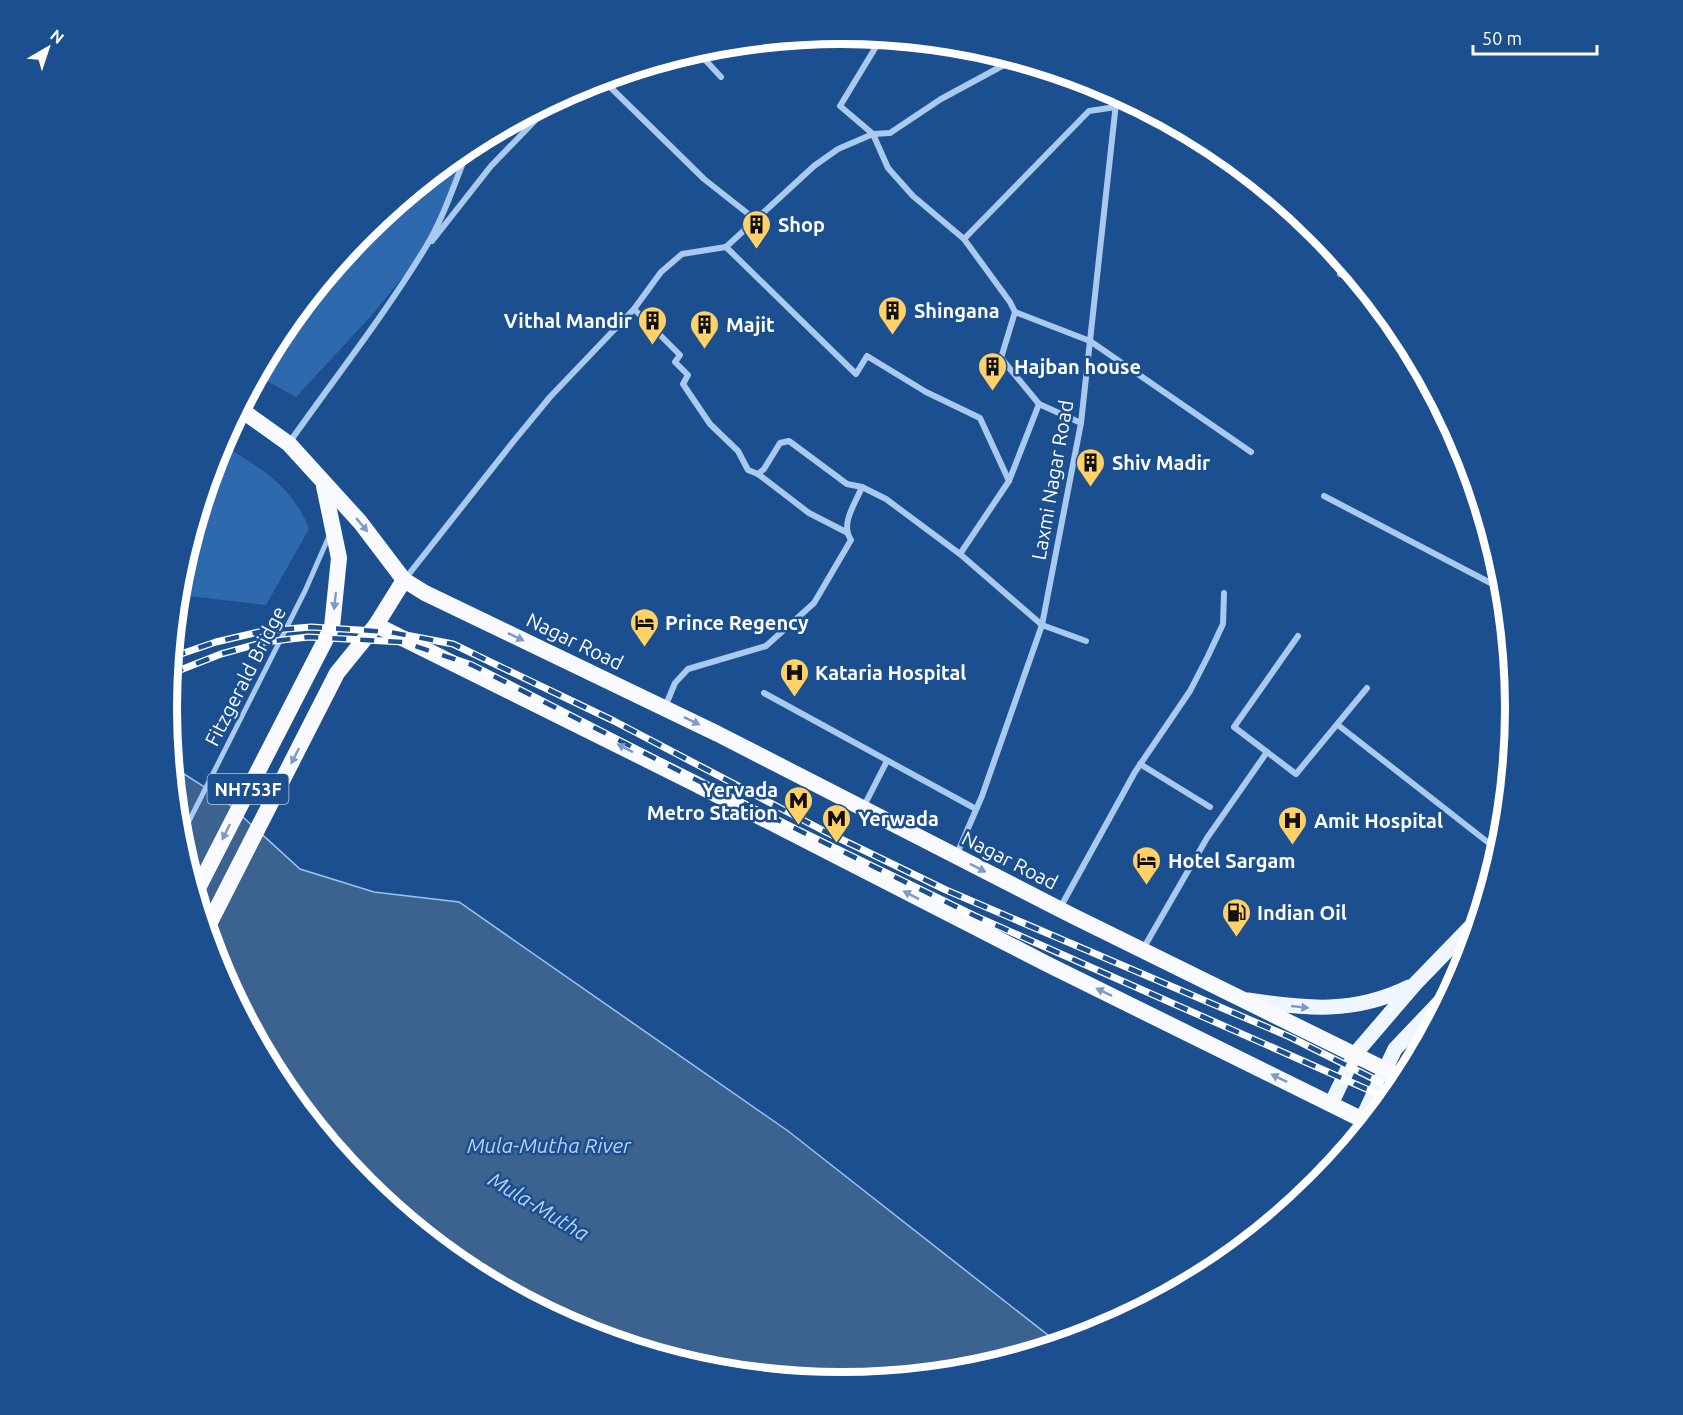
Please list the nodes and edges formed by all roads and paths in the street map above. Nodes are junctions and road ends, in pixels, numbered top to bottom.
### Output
1 (875, 45) edge
2 (703, 58) edge
3 (1005, 64) edge
4 (721, 77) dead end
5 (609, 86) edge
6 (1116, 103) edge
7 (1116, 107) junction
8 (539, 117) edge
9 (873, 134) junction
10 (462, 163) edge
11 (756, 220) junction
12 (964, 239) junction
13 (726, 247) junction
14 (426, 248) junction
15 (634, 309) junction
16 (1015, 312) junction
17 (1090, 341) junction
18 (1039, 404) junction
19 (246, 413) edge
20 (1081, 423) junction
21 (289, 444) junction
22 (1251, 452) dead end
23 (758, 474) junction
24 (1009, 481) junction
25 (323, 482) junction
26 (862, 487) junction
27 (1324, 496) dead end
28 (334, 524) junction
29 (846, 532) junction
30 (960, 554) junction
31 (404, 580) junction
32 (1494, 585) edge
33 (1224, 593) dead end
34 (376, 625) junction
35 (1042, 625) junction
36 (1298, 636) dead end
37 (1086, 641) dead end
38 (314, 660) junction
39 (337, 673) junction
40 (1367, 688) dead end
41 (764, 693) dead end
42 (665, 708) junction
43 (1338, 726) junction
44 (1267, 752) junction
45 (887, 761) junction
46 (1140, 764) junction
47 (1210, 807) dead end
48 (863, 809) junction
49 (976, 809) junction
50 (188, 823) edge
51 (1491, 845) edge
52 (956, 856) junction
53 (201, 882) edge
54 (1059, 909) junction
55 (212, 918) edge
56 (1466, 931) edge
57 (1142, 949) junction
58 (1415, 984) junction
59 (1242, 999) junction
60 (1433, 1009) edge
61 (1355, 1054) junction
62 (1384, 1069) junction
63 (1395, 1074) edge
64 (1331, 1104) junction
65 (1369, 1111) edge
66 (1362, 1119) edge

1 - 9 street
2 - 4 street
3 - 9 street
5 - 11 street
6 - 7 street, Laxmi Nagar Road
7 - 12 street
7 - 17 street, Laxmi Nagar Road
8 - 14 street
9 - 11 street
9 - 12 street
10 - 14 street
11 - 13 street
12 - 16 street
13 - 15 street
13 - 24 street
14 - 21 street
15 - 23 street
15 - 31 street
16 - 17 street
16 - 18 street
17 - 20 street, Laxmi Nagar Road
17 - 22 street
18 - 20 street
18 - 24 street
19 - 21 highway, Nagar Road
20 - 35 street, Laxmi Nagar Road
21 - 25 highway, Nagar Road
23 - 26 street
23 - 29 street
24 - 30 street
25 - 28 highway
25 -> 31 highway, Nagar Road
26 - 29 street
26 - 30 street
27 - 32 street
28 -> 38 highway, NH753F
28 - 50 street, Fitzgerald Bridge
29 - 42 street
30 - 35 street
31 - 34 highway
31 -> 42 highway, Nagar Road
33 - 46 street
34 - 39 highway
64 -> 34 highway
35 - 37 street
35 - 49 street, Laxmi Nagar Road
36 - 44 street
38 - 39 highway
38 -> 53 highway, NH753F
39 -> 55 highway
40 - 43 street
41 - 45 street
42 -> 48 highway, Nagar Road
43 - 44 street
43 - 51 street
44 - 57 street
45 - 48 street
45 - 49 street
46 - 47 street
46 - 54 street
48 - 52 highway, Nagar Road
49 - 52 street, Laxmi Nagar Road
52 -> 54 highway, Nagar Road
54 - 57 highway, Nagar Road
56 - 58 main road
57 - 59 highway, Nagar Road
59 -> 58 main road
58 - 61 main road
59 - 61 highway, Nagar Road
60 - 62 main road
61 - 62 highway, Nagar Road
61 - 64 main road
62 - 63 highway, Nagar Road
62 - 65 main road
64 - 66 highway

